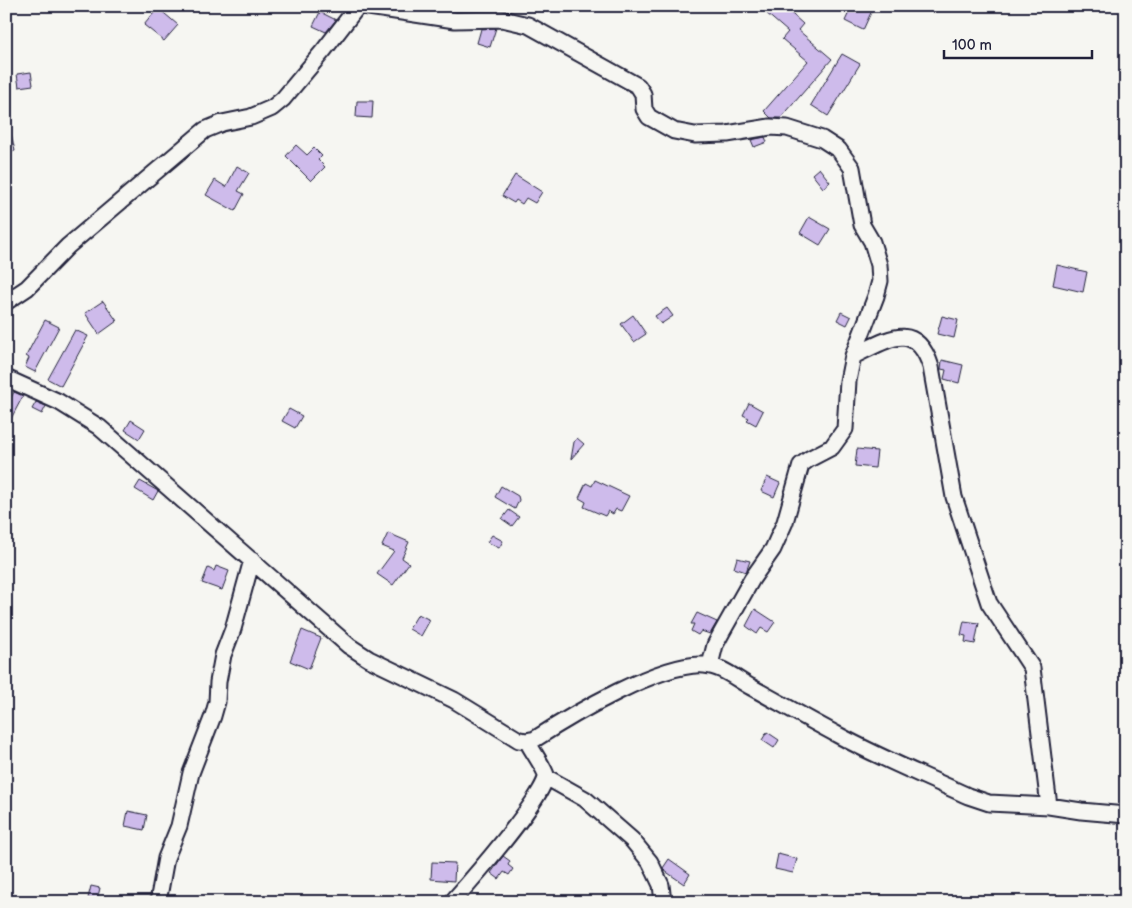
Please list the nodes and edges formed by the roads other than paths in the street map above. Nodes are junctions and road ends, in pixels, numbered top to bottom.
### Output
1 (358, 6) edge
2 (362, 6) edge
3 (6, 302) edge
4 (853, 356) junction
5 (6, 378) edge
6 (252, 560) junction
7 (710, 665) junction
8 (527, 741) junction
9 (546, 777) junction
10 (1049, 806) junction
11 (1126, 815) edge
12 (158, 902) edge
13 (452, 902) edge
14 (662, 902) edge

1 - 3 street
2 - 4 street
4 - 7 street
4 - 10 street
5 - 6 street
6 - 8 street
6 - 12 street
7 - 8 street
7 - 10 street
8 - 9 street
9 - 13 street
9 - 14 street
10 - 11 street

